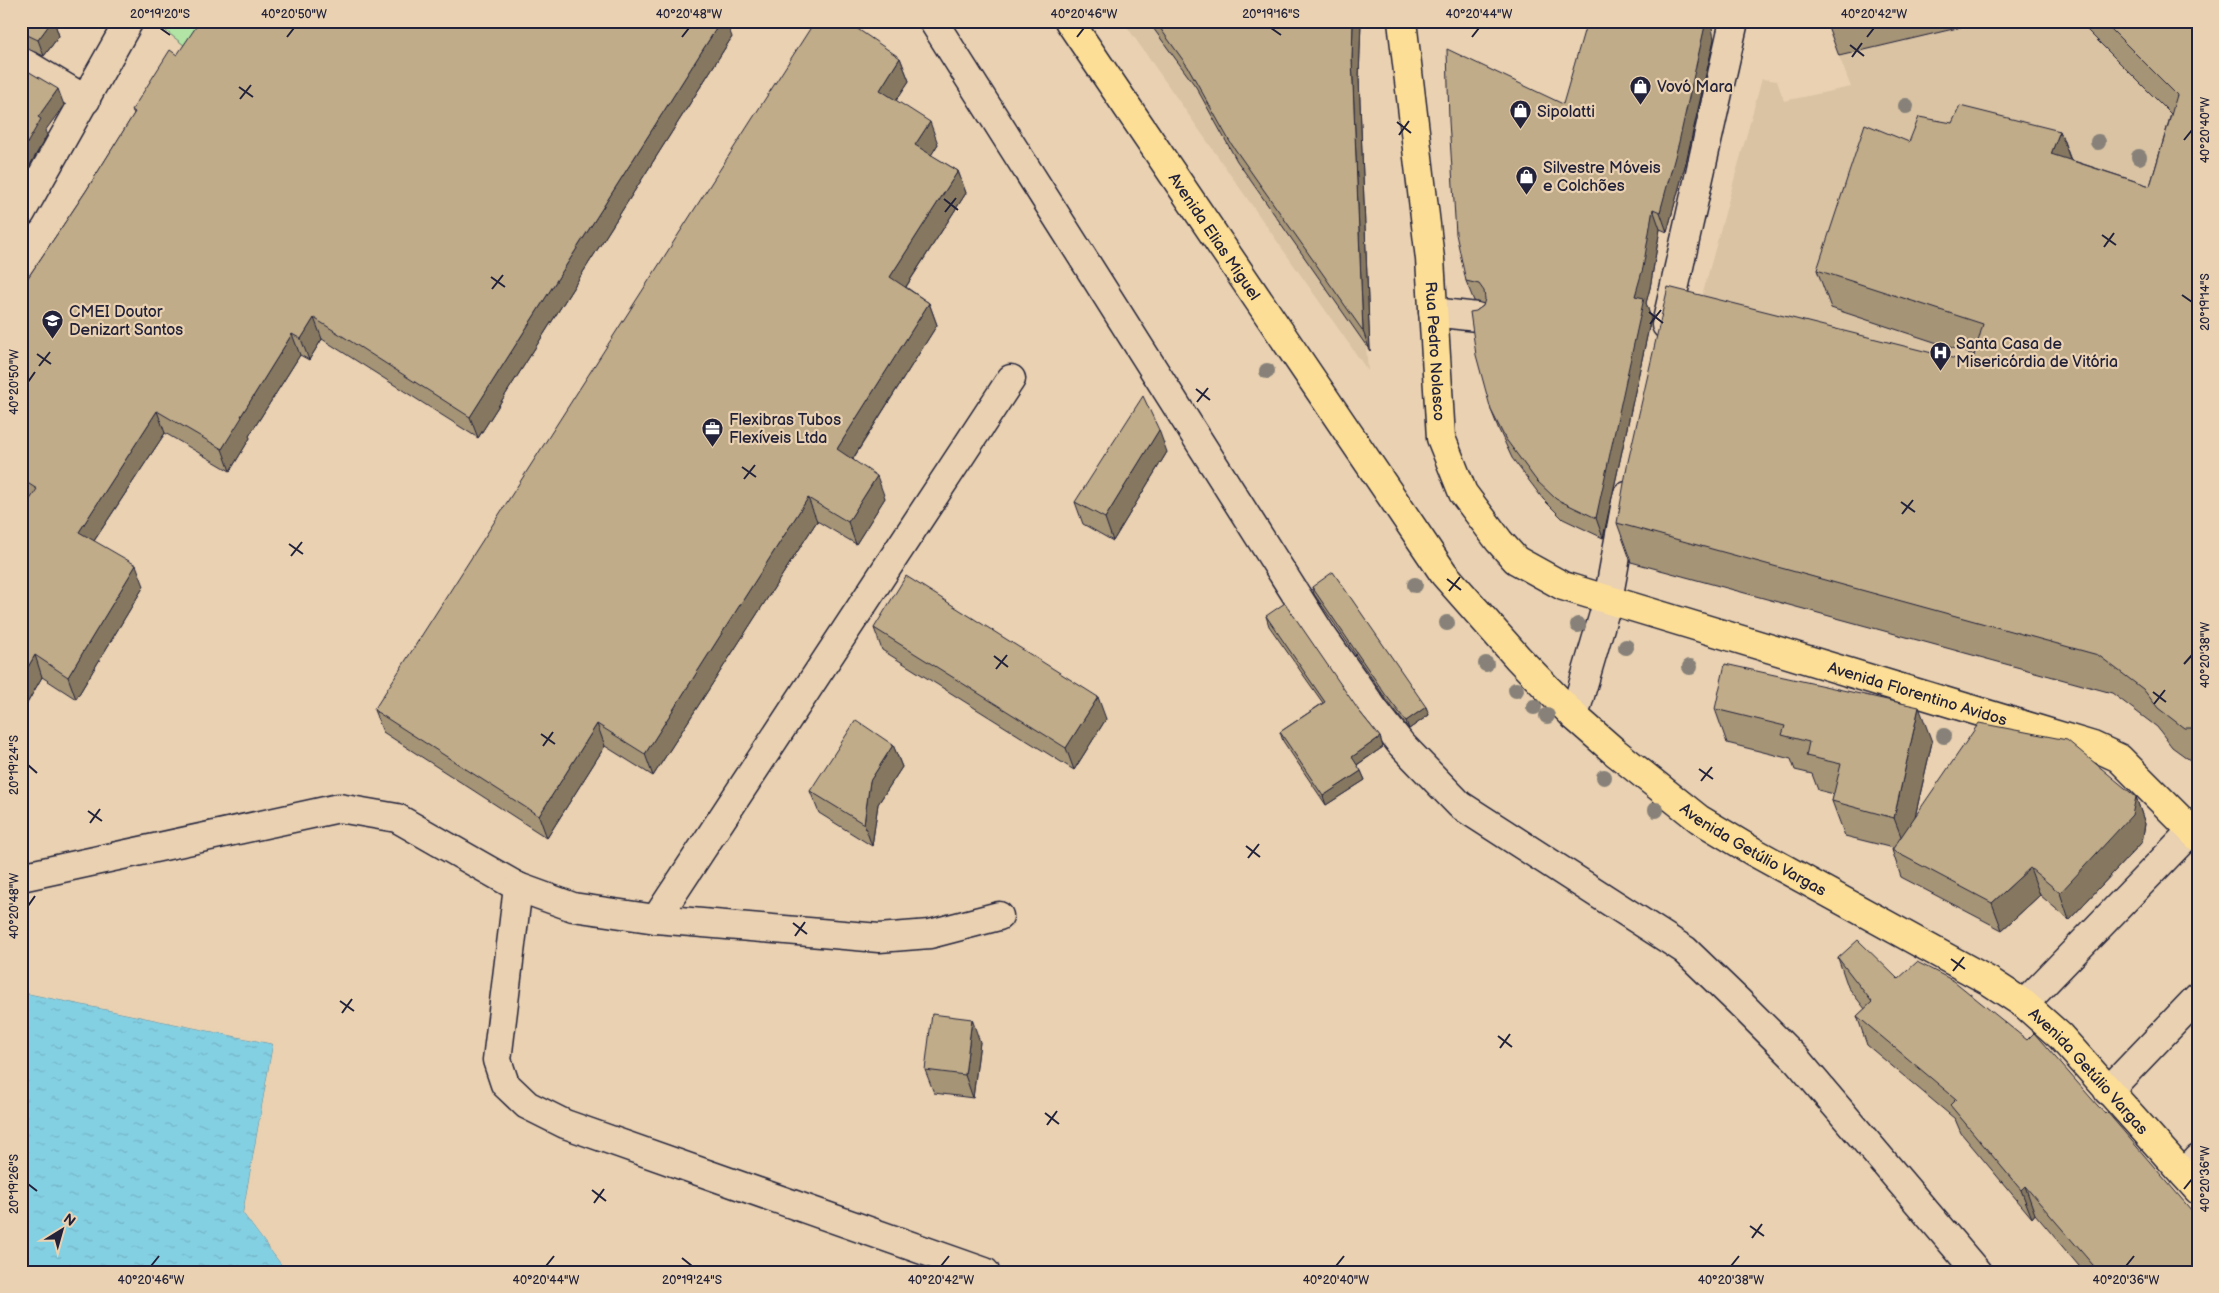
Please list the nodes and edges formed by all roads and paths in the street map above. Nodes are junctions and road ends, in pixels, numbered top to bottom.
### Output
1 (129, 21) edge
2 (933, 21) edge
3 (1069, 21) edge
4 (1402, 21) edge
5 (1734, 21) edge
6 (21, 61) edge
7 (86, 100) junction
8 (21, 213) edge
9 (1433, 312) junction
10 (1477, 317) edge
11 (1661, 347) edge
12 (1011, 379) dead end
13 (1361, 450) joint
14 (1633, 472) edge
15 (1608, 600) junction
16 (1574, 716) junction
17 (2196, 831) edge
18 (21, 877) edge
19 (518, 887) junction
20 (999, 916) dead end
21 (656, 919) junction
22 (2198, 997) edge
23 (2024, 1004) junction
24 (2108, 1091) junction
25 (2193, 1174) edge
26 (985, 1272) edge
27 (1977, 1272) edge

1 - 7 street
2 - 27 street
3 - 13 main road, Avenida Elias Miguel
4 - 9 main road, Rua Pedro Nolasco
5 - 11 street
6 - 7 street
7 - 8 street
9 - 10 street
9 - 15 main road, Rua Pedro Nolasco
12 - 21 street
13 - 16 main road, Avenida Getúlio Vargas
14 - 15 street
15 - 16 street
15 - 17 main road, Avenida Florentino Avidos
16 - 23 main road, Avenida Getúlio Vargas
17 - 23 street
18 - 19 street
19 - 21 street
19 - 26 street
20 - 21 street
22 - 24 street
23 - 24 main road, Avenida Getúlio Vargas
24 - 25 main road, Avenida Getúlio Vargas

